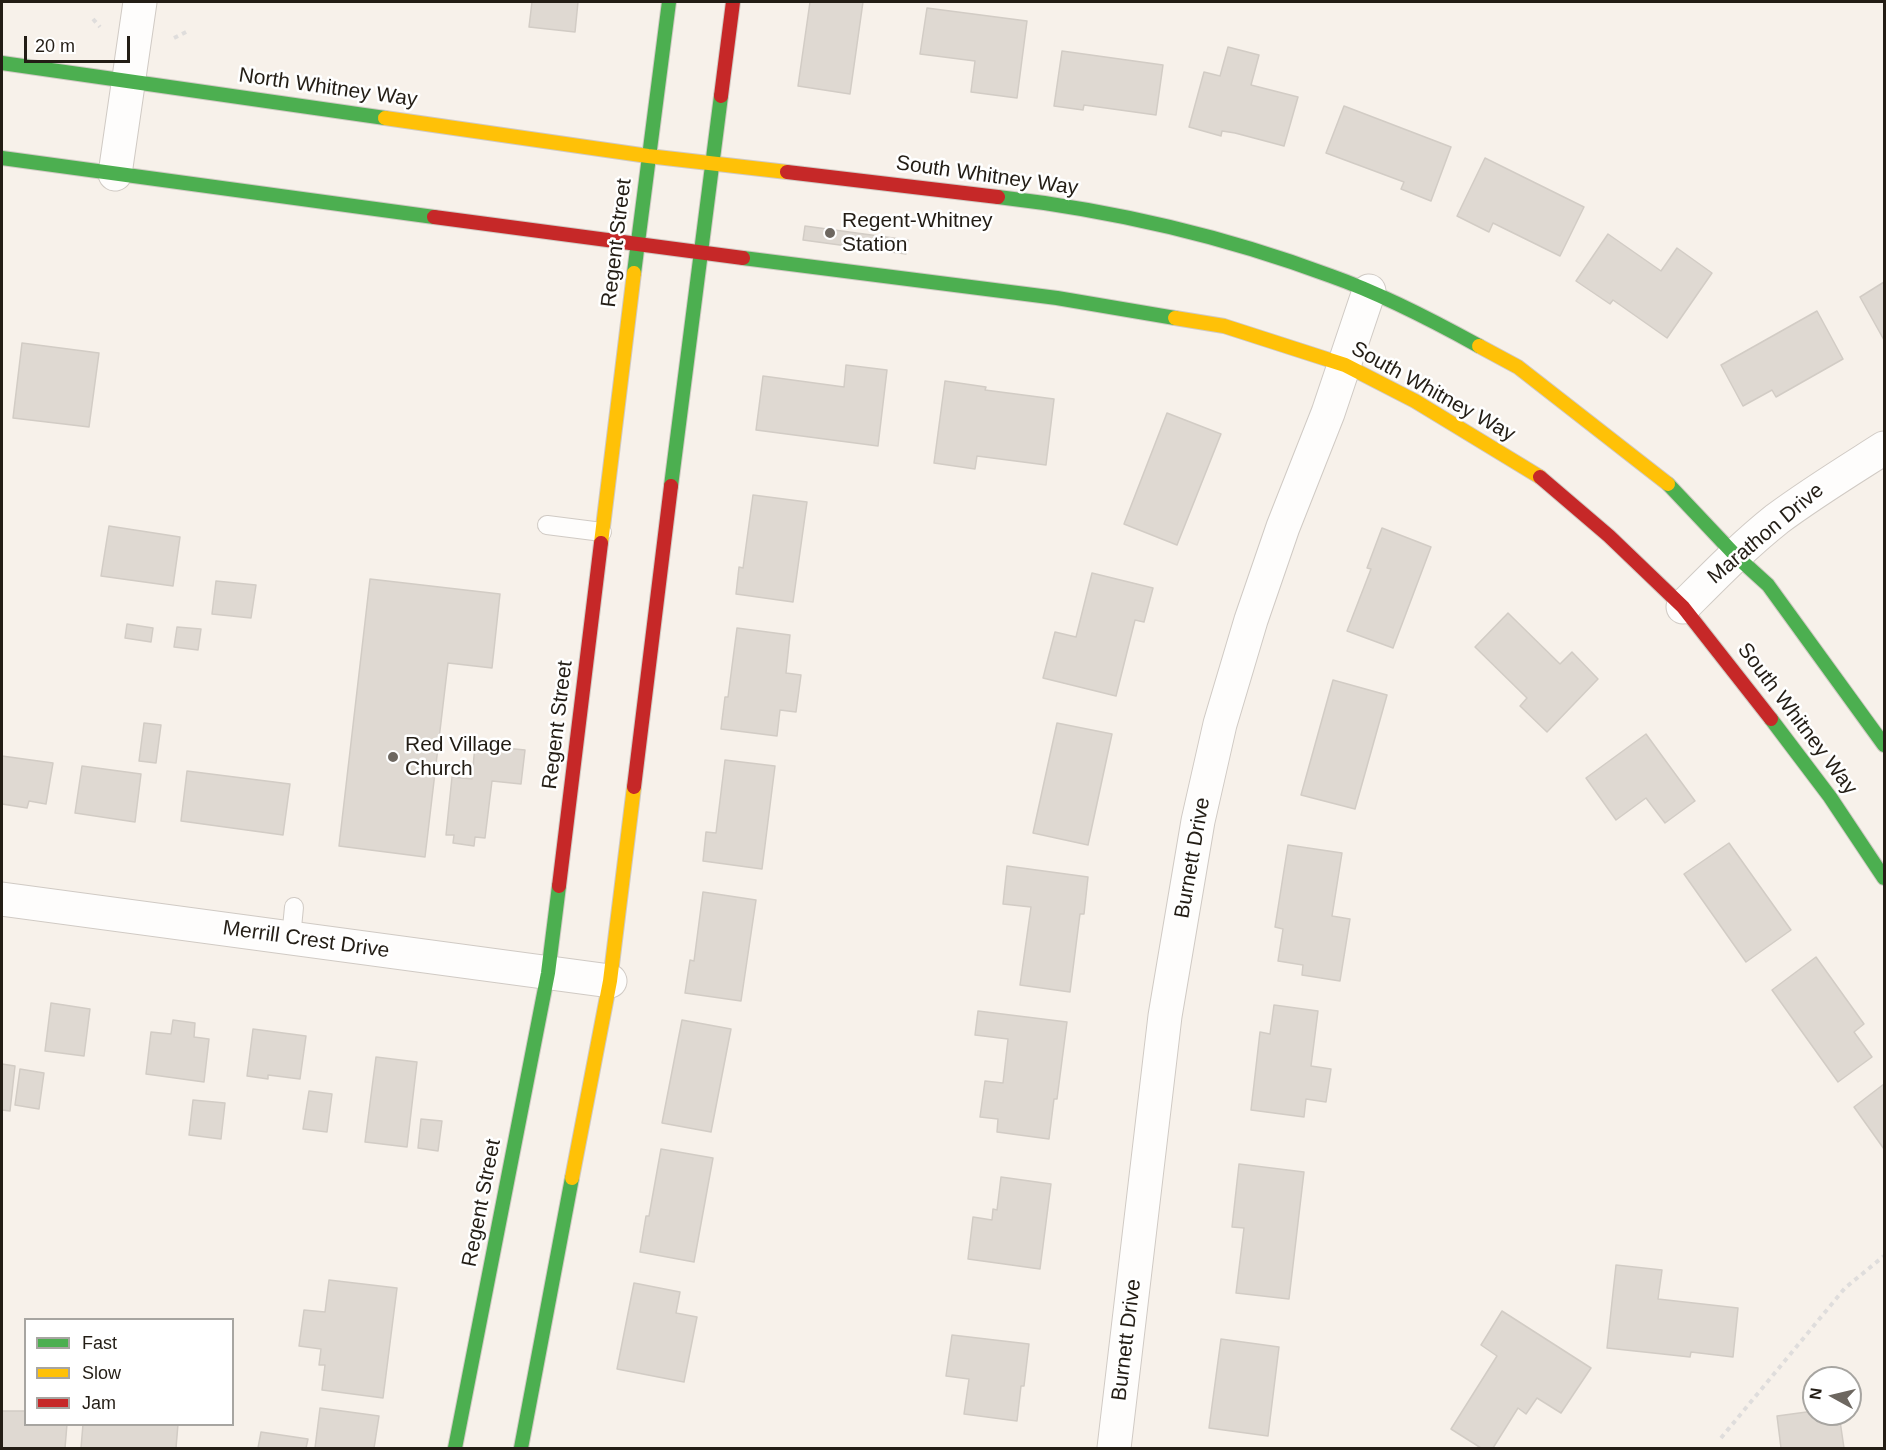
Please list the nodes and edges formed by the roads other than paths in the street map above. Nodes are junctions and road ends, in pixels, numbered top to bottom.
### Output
1 (140, 2) edge
2 (669, 2) edge
3 (733, 2) edge
4 (2, 63) edge
5 (128, 80) junction
6 (648, 156) junction
7 (2, 158) edge
8 (712, 163) junction
9 (115, 174) junction
10 (638, 245) junction
11 (700, 252) junction
12 (1369, 291) junction
13 (1345, 365) junction
14 (1884, 448) edge
15 (547, 525) dead end
16 (603, 532) junction
17 (1735, 555) junction
18 (1683, 607) junction
19 (1884, 745) edge
20 (1884, 878) edge
21 (2, 899) edge
22 (548, 973) junction
23 (610, 981) junction
24 (455, 1449) edge
25 (521, 1449) edge
26 (1114, 1449) edge

1 - 5 street
2 - 6 main road, Regent Street
3 - 8 main road
4 - 5 main road, North Whitney Way
5 - 6 main road, North Whitney Way
5 - 9 street
6 - 8 main road, South Whitney Way
6 - 10 main road, Regent Street
7 - 9 main road
8 - 11 main road
8 - 12 main road, South Whitney Way
9 - 10 main road
10 - 11 main road, South Whitney Way
10 - 16 main road, Regent Street
11 - 13 main road, South Whitney Way
11 - 23 main road
12 - 13 street, Burnett Drive
12 - 17 main road, South Whitney Way
13 - 18 main road, South Whitney Way
13 - 26 street, Burnett Drive
14 - 17 street, Marathon Drive
15 - 16 lane
16 - 22 main road, Regent Street
17 - 18 street, Marathon Drive
17 - 19 main road, South Whitney Way
18 - 20 main road, South Whitney Way
21 - 22 street, Merrill Crest Drive
22 - 23 street, Merrill Crest Drive
22 - 24 main road, Regent Street
23 - 25 main road

